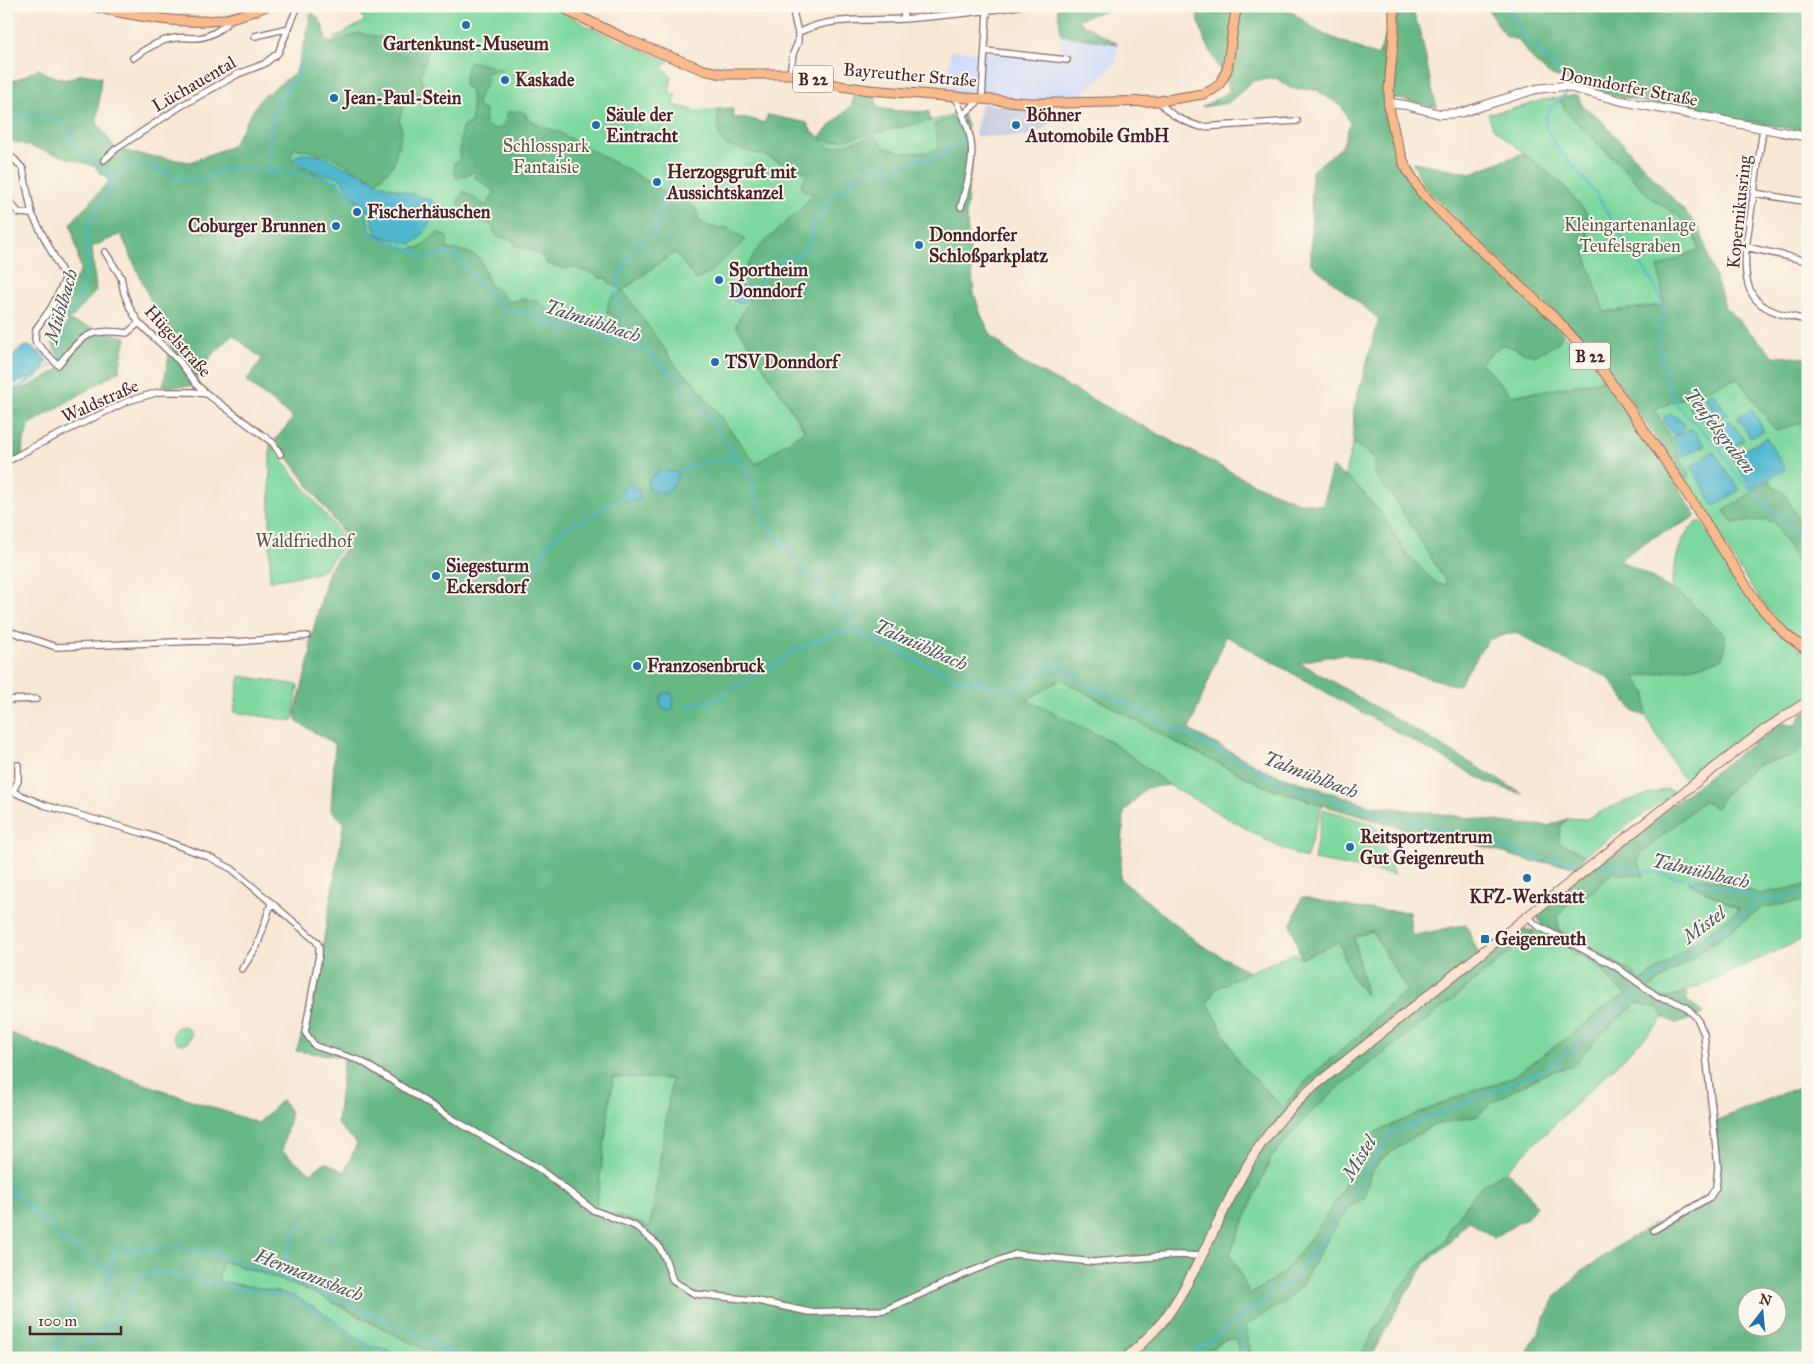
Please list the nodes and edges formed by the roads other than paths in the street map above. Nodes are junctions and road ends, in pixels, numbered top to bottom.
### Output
1 (92, 6) edge
2 (267, 6) edge
3 (298, 6) edge
4 (562, 6) edge
5 (794, 6) edge
6 (904, 6) edge
7 (1018, 6) edge
8 (1239, 6) edge
9 (1394, 6) edge
10 (971, 9) edge
11 (987, 11) junction
12 (233, 17) junction
13 (904, 19) junction
14 (289, 28) junction
15 (798, 33) junction
16 (255, 36) dead end
17 (985, 51) junction
18 (133, 58) dead end
19 (1067, 60) dead end
20 (790, 74) junction
21 (954, 96) junction
22 (982, 98) junction
23 (1160, 101) junction
24 (1388, 103) junction
25 (963, 115) junction
26 (1297, 121) dead end
27 (1764, 129) junction
28 (1808, 137) edge
29 (6, 156) edge
30 (104, 160) dead end
31 (1754, 193) junction
32 (6, 198) edge
33 (1808, 202) edge
34 (961, 207) dead end
35 (32, 214) junction
36 (1746, 247) junction
37 (105, 252) dead end
38 (1808, 261) edge
39 (1808, 320) edge
40 (139, 324) junction
41 (207, 394) junction
42 (280, 454) dead end
43 (6, 462) edge
44 (6, 630) edge
45 (307, 636) dead end
46 (1808, 651) edge
47 (37, 698) dead end
48 (6, 700) edge
49 (1806, 703) edge
50 (18, 765) dead end
51 (6, 788) edge
52 (13, 792) junction
53 (271, 904) junction
54 (1528, 916) junction
55 (242, 970) dead end
56 (1654, 1230) dead end
57 (1202, 1256) junction
58 (1126, 1358) edge

1 - 12 main road
2 - 12 main road
3 - 14 street, Lüchauental
4 - 20 main road, Bayreuther Straße / B 22
5 - 15 street
6 - 13 street
7 - 11 street
8 - 23 main road, B 22
9 - 24 main road, B 22
10 - 11 street
10 - 13 street
11 - 17 street
12 - 18 street
13 - 15 street
14 - 16 street
14 - 30 street, Lüchauental
15 - 20 street
17 - 19 street
17 - 22 street
20 - 21 main road, Bayreuther Straße / B 22
21 - 22 main road, Bayreuther Straße / B 22
21 - 25 street
22 - 23 main road, Bayreuther Straße / B 22
22 - 25 street
23 - 26 street
24 - 27 street, Donndorfer Straße
24 - 46 main road, B 22
25 - 34 street
27 - 28 street, Donndorfer Straße
27 - 31 street, Kopernikusring
29 - 35 street
31 - 33 street
31 - 36 street, Kopernikusring
32 - 35 street
35 - 40 street
36 - 38 street
36 - 39 street, Kopernikusring
37 - 40 street, Hügelstraße
40 - 41 street, Hügelstraße
41 - 42 street
41 - 43 street, Waldstraße
44 - 45 street
47 - 48 street
49 - 54 main road
50 - 52 street
51 - 52 street
52 - 53 street
53 - 55 street
53 - 57 street
54 - 56 street
54 - 57 main road
57 - 58 main road

